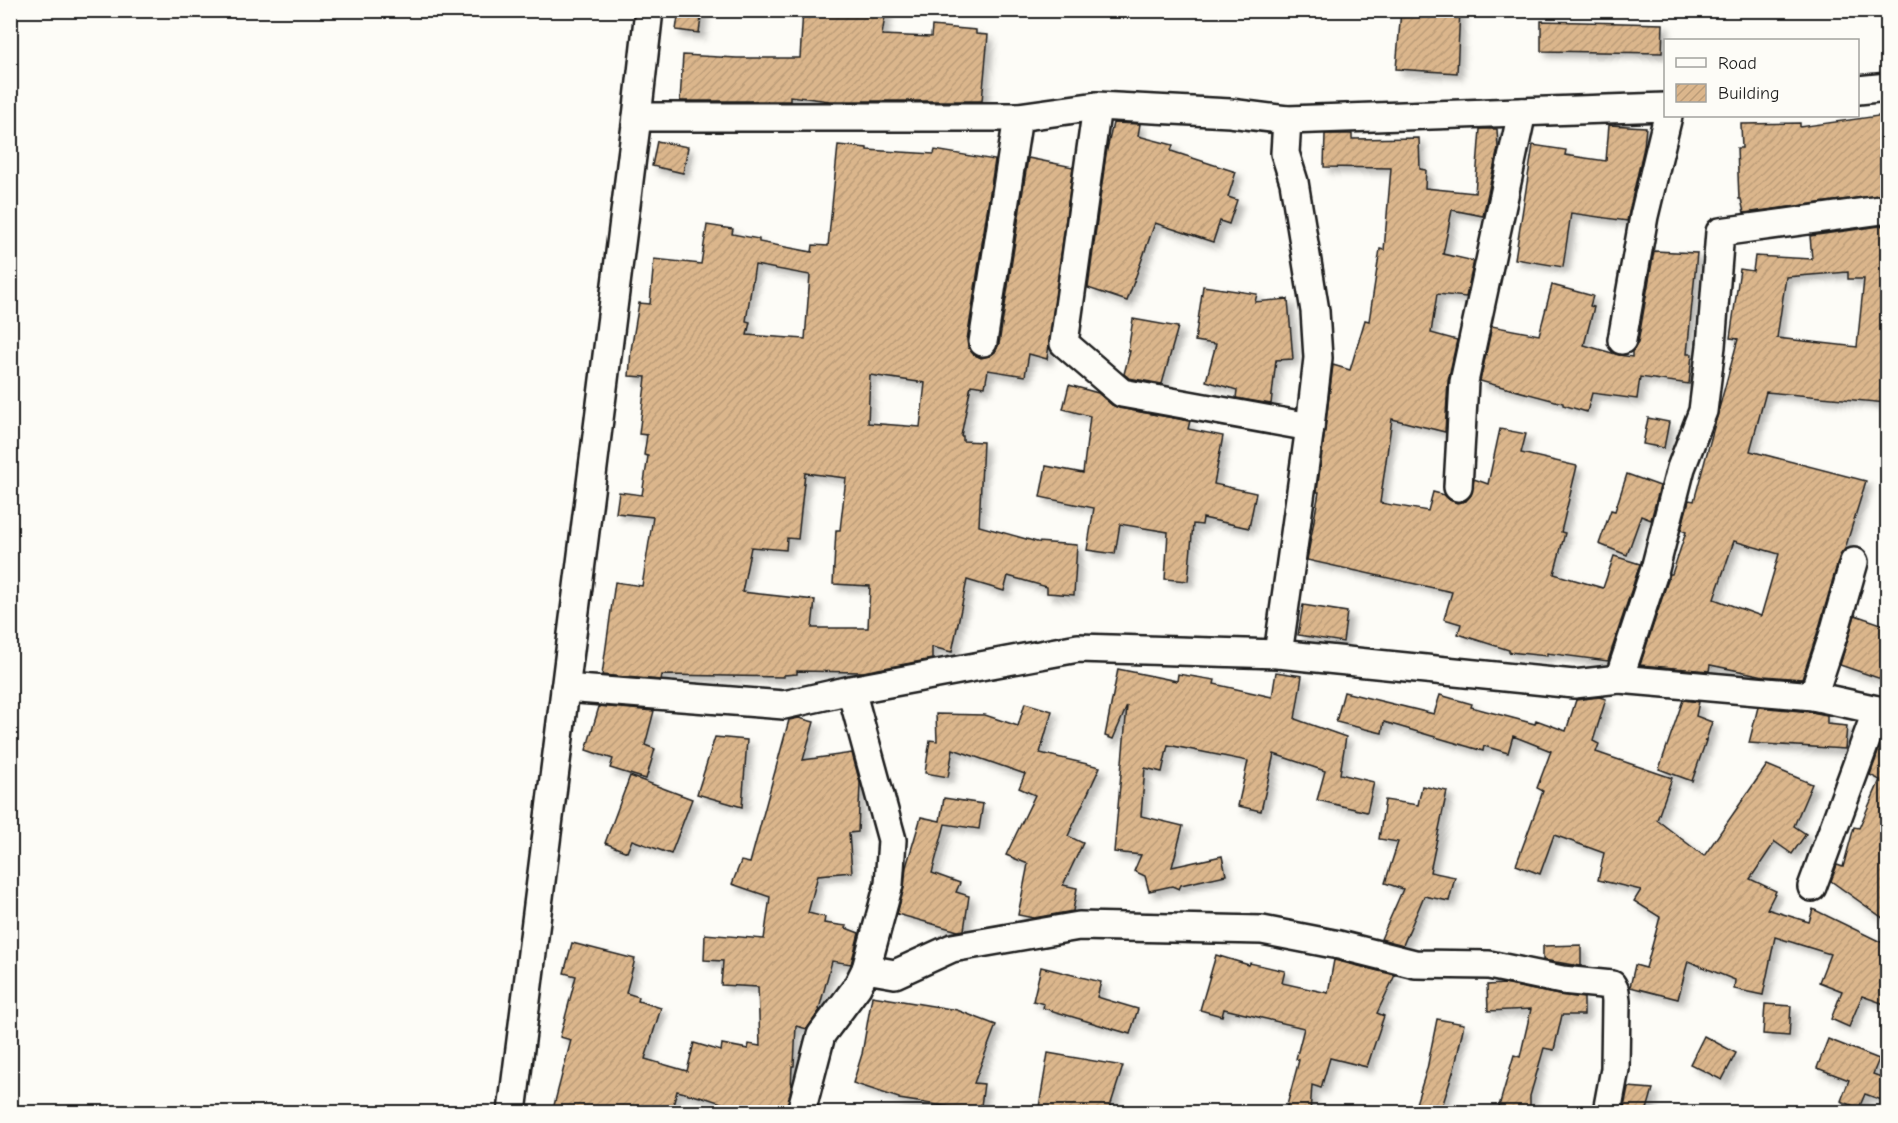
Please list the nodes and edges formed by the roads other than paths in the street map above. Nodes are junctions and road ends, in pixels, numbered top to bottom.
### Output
1 (649, 10) edge
2 (1887, 87) edge
3 (1859, 90) edge
4 (1097, 106) junction
5 (1664, 107) edge
6 (1522, 112) junction
7 (637, 117) junction
8 (1018, 117) junction
9 (1668, 117) edge
10 (1287, 120) junction
11 (1887, 209) edge
12 (1622, 340) dead end
13 (983, 342) dead end
14 (1310, 427) junction
15 (1458, 487) dead end
16 (1854, 561) dead end
17 (1278, 654) junction
18 (1619, 679) junction
19 (565, 688) junction
20 (851, 690) junction
21 (1813, 696) junction
22 (1882, 711) edge
23 (1812, 887) dead end
24 (866, 969) junction
25 (512, 1113) edge
26 (801, 1113) edge
27 (1607, 1113) edge

1 - 7 street
2 - 3 street
4 - 8 street
4 - 10 street
4 - 14 street
5 - 6 street
6 - 10 street
6 - 15 street
7 - 8 street
7 - 19 street
8 - 13 street
9 - 12 street
10 - 14 street
11 - 18 street
14 - 17 street
16 - 21 street
17 - 18 street
17 - 20 street
18 - 21 street
19 - 20 street
19 - 25 street
20 - 24 street
21 - 22 street
22 - 23 street
24 - 26 street
24 - 27 street

